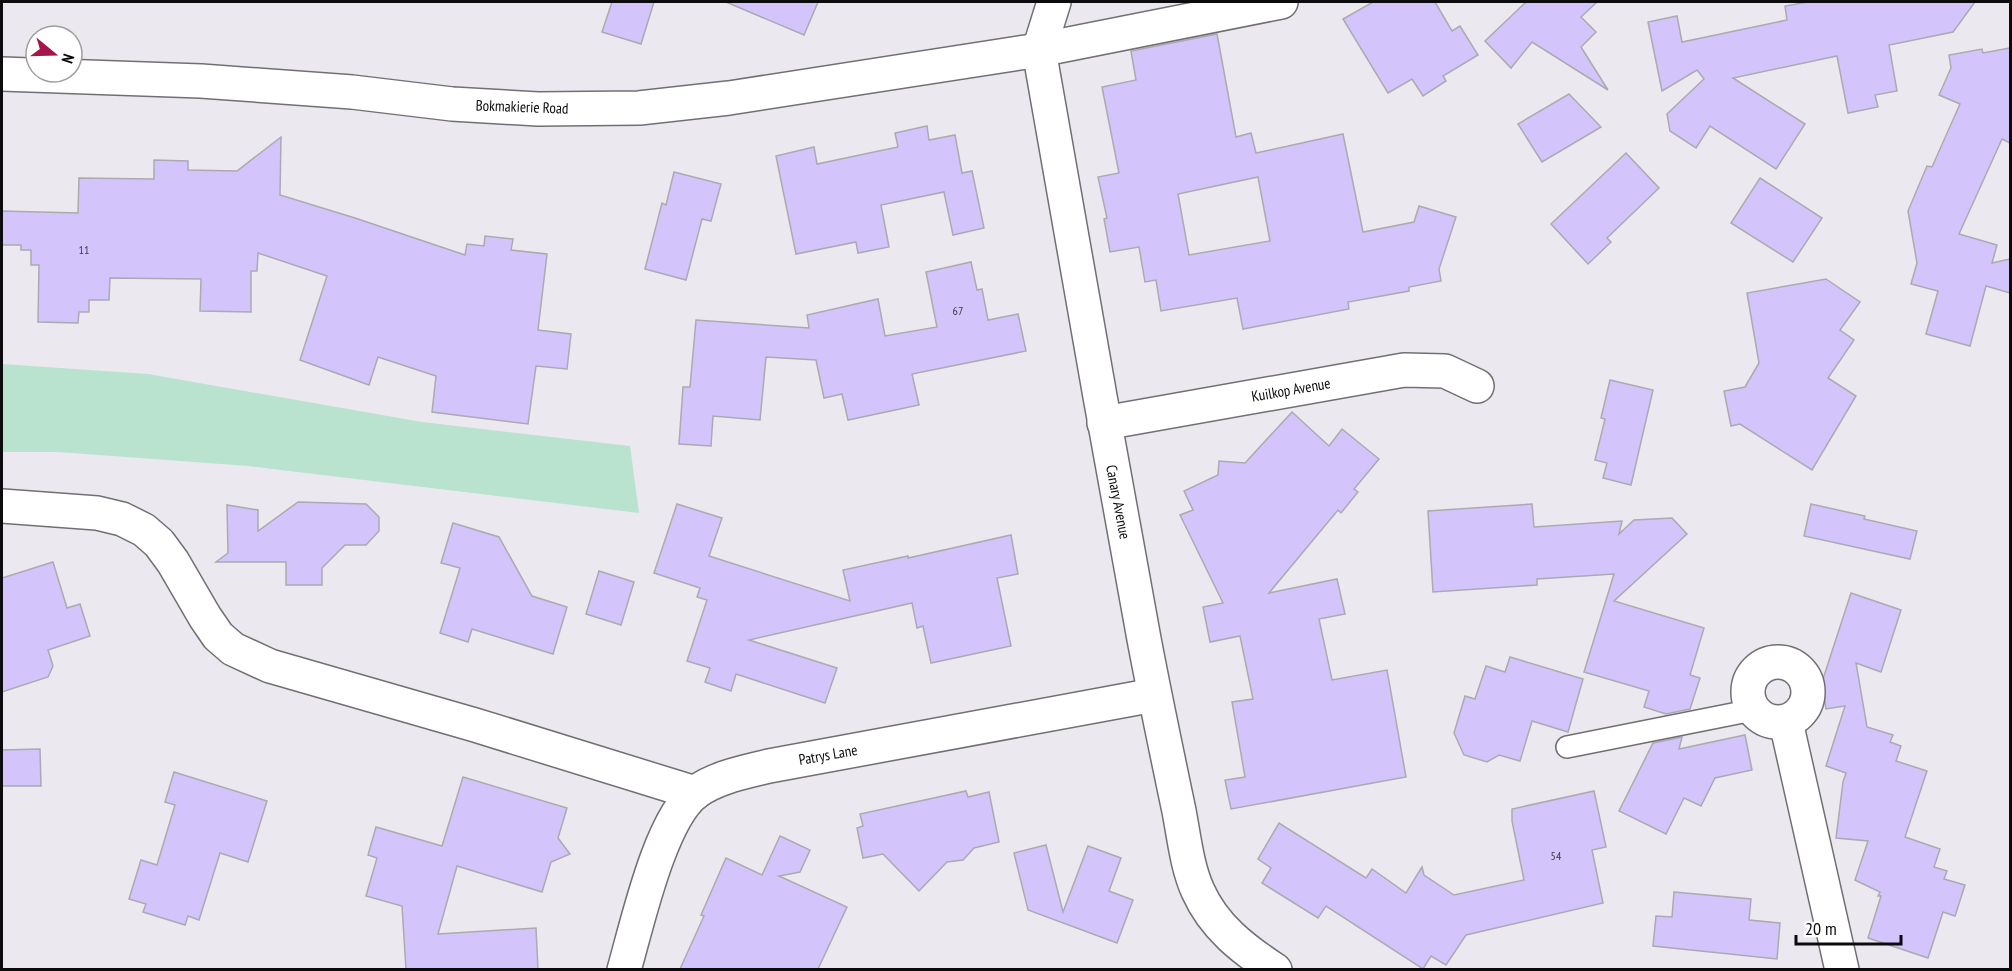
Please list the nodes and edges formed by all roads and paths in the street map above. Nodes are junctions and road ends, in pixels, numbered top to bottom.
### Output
1 (1054, 2) edge
2 (1281, 2) edge
3 (1039, 50) junction
4 (2, 75) edge
5 (1477, 386) dead end
6 (1104, 423) junction
7 (2, 506) edge
8 (1154, 695) junction
9 (1752, 710) junction
10 (1786, 722) junction
11 (1567, 747) dead end
12 (695, 793) junction
13 (624, 969) edge
14 (1275, 969) edge
15 (1842, 969) edge

1 - 3 street, Canary Avenue
2 - 3 street, Bokmakierie Road
3 - 4 street, Bokmakierie Road
3 - 6 street, Canary Avenue
5 - 6 street, Kuilkop Avenue
6 - 8 street, Canary Avenue
7 - 12 street
8 - 12 street, Patrys Lane
8 - 14 street, Canary Avenue
9 - 10 street
9 - 10 street
9 - 11 lane
10 - 15 street
12 - 13 street, Patrys Lane

